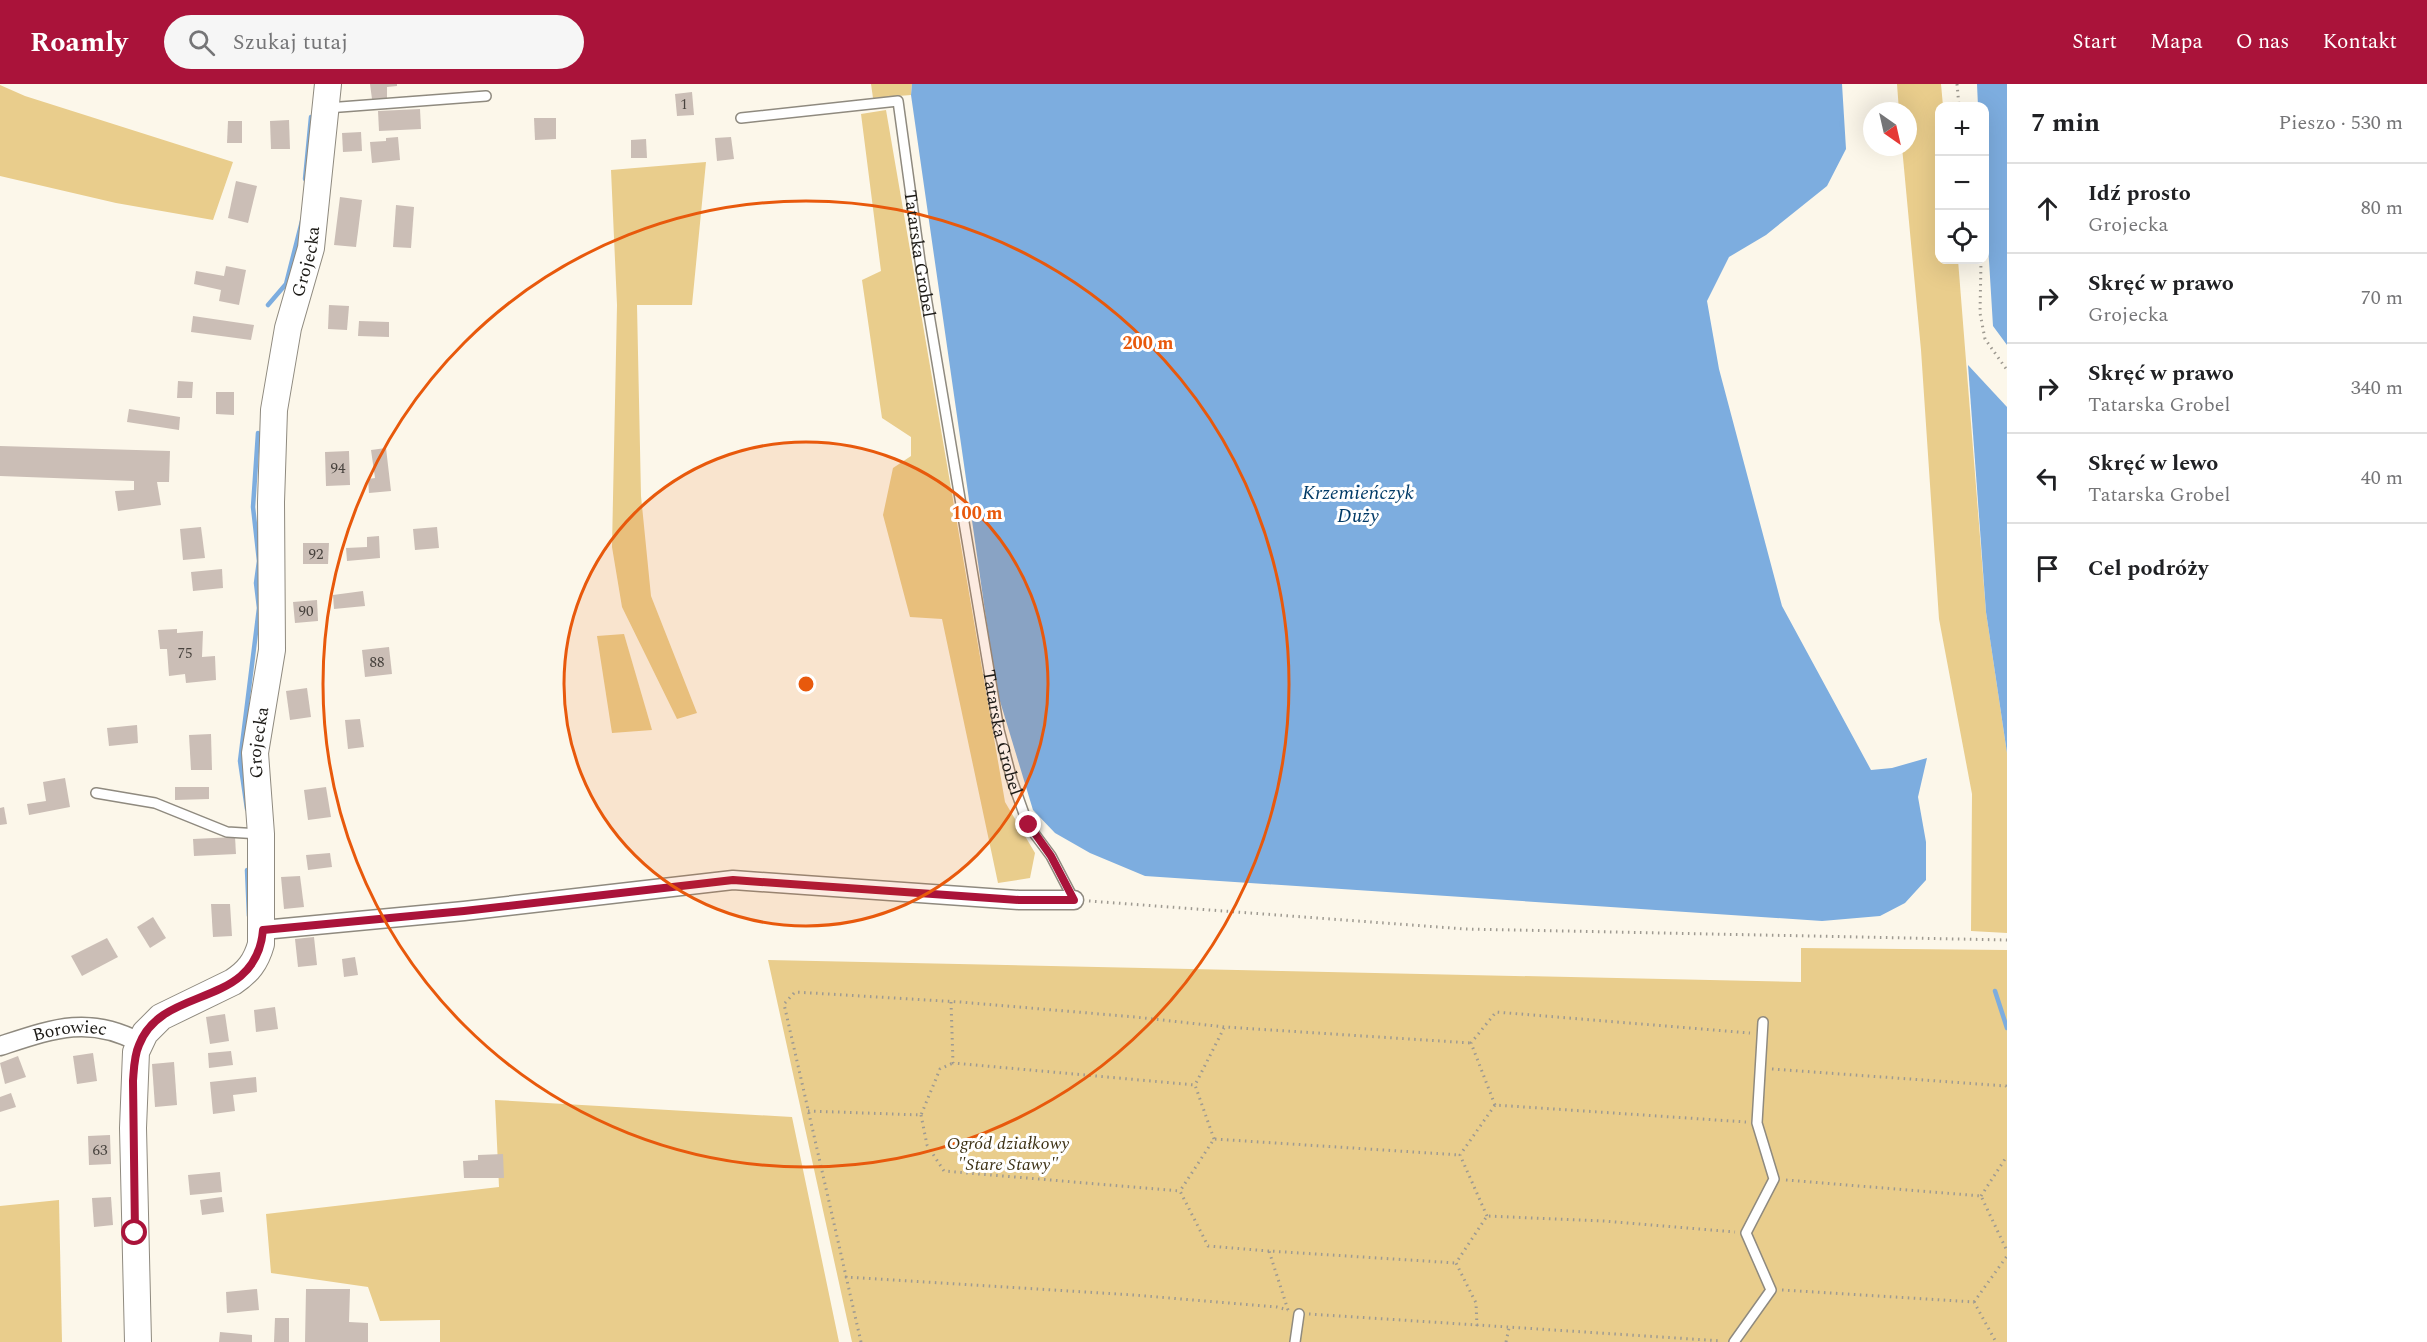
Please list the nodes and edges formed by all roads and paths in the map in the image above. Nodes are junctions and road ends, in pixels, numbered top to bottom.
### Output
1 (1957, 84) edge
2 (327, 96) edge
3 (486, 96) dead end
4 (1959, 102) edge
5 (741, 118) dead end
6 (1981, 264) edge
7 (2007, 370) edge
8 (96, 793) dead end
9 (261, 834) junction
10 (1074, 900) junction
11 (263, 930) junction
12 (2007, 940) edge
13 (951, 1002) junction
14 (1763, 1022) dead end
15 (1225, 1027) junction
16 (1762, 1034) junction
17 (139, 1042) junction
18 (1471, 1043) junction
19 (0, 1046) edge
20 (953, 1063) junction
21 (1760, 1068) junction
22 (1195, 1085) junction
23 (2007, 1089) edge
24 (1495, 1105) junction
25 (808, 1111) junction
26 (921, 1115) junction
27 (1758, 1123) junction
28 (1214, 1139) junction
29 (1460, 1155) junction
30 (2007, 1156) edge
31 (1774, 1179) junction
32 (1180, 1191) junction
33 (1981, 1196) junction
34 (1487, 1216) junction
35 (1746, 1233) junction
36 (1269, 1251) junction
37 (2007, 1253) edge
38 (1456, 1263) junction
39 (845, 1277) junction
40 (1771, 1290) junction
41 (1974, 1302) junction
42 (1299, 1314) joint
43 (1477, 1326) junction
44 (1509, 1328) junction
45 (138, 1342) edge
46 (861, 1342) edge
47 (1295, 1342) edge
48 (1506, 1342) edge
49 (1733, 1342) edge
50 (1996, 1342) edge

1 - 4 path
2 - 3 lane
2 - 9 street, Grojecka
5 - 10 lane, Tatarska Grobel
6 - 7 path
8 - 9 lane
9 - 11 street, Grojecka
10 - 11 street
10 - 12 path
11 - 17 street, Grojecka
13 - 15 path
13 - 20 path
13 - 25 path
14 - 16 lane
15 - 18 path
15 - 22 path
16 - 18 path
16 - 21 lane
17 - 19 street, Borowiec
17 - 45 street
18 - 24 path
20 - 22 path
20 - 26 path
21 - 23 path
21 - 27 lane
22 - 28 path
24 - 27 path
24 - 29 path
25 - 26 path
25 - 39 path
26 - 32 path
27 - 31 lane
28 - 29 path
28 - 32 path
29 - 34 path
30 - 33 path
31 - 33 path
31 - 35 lane
32 - 36 path
33 - 37 path
34 - 35 path
34 - 38 path
35 - 40 lane
36 - 38 path
36 - 39 path
37 - 41 path
38 - 43 path
39 - 46 path
40 - 41 path
40 - 49 lane
41 - 50 path
42 - 43 path
42 - 47 lane
43 - 44 path
44 - 48 path
44 - 49 path

